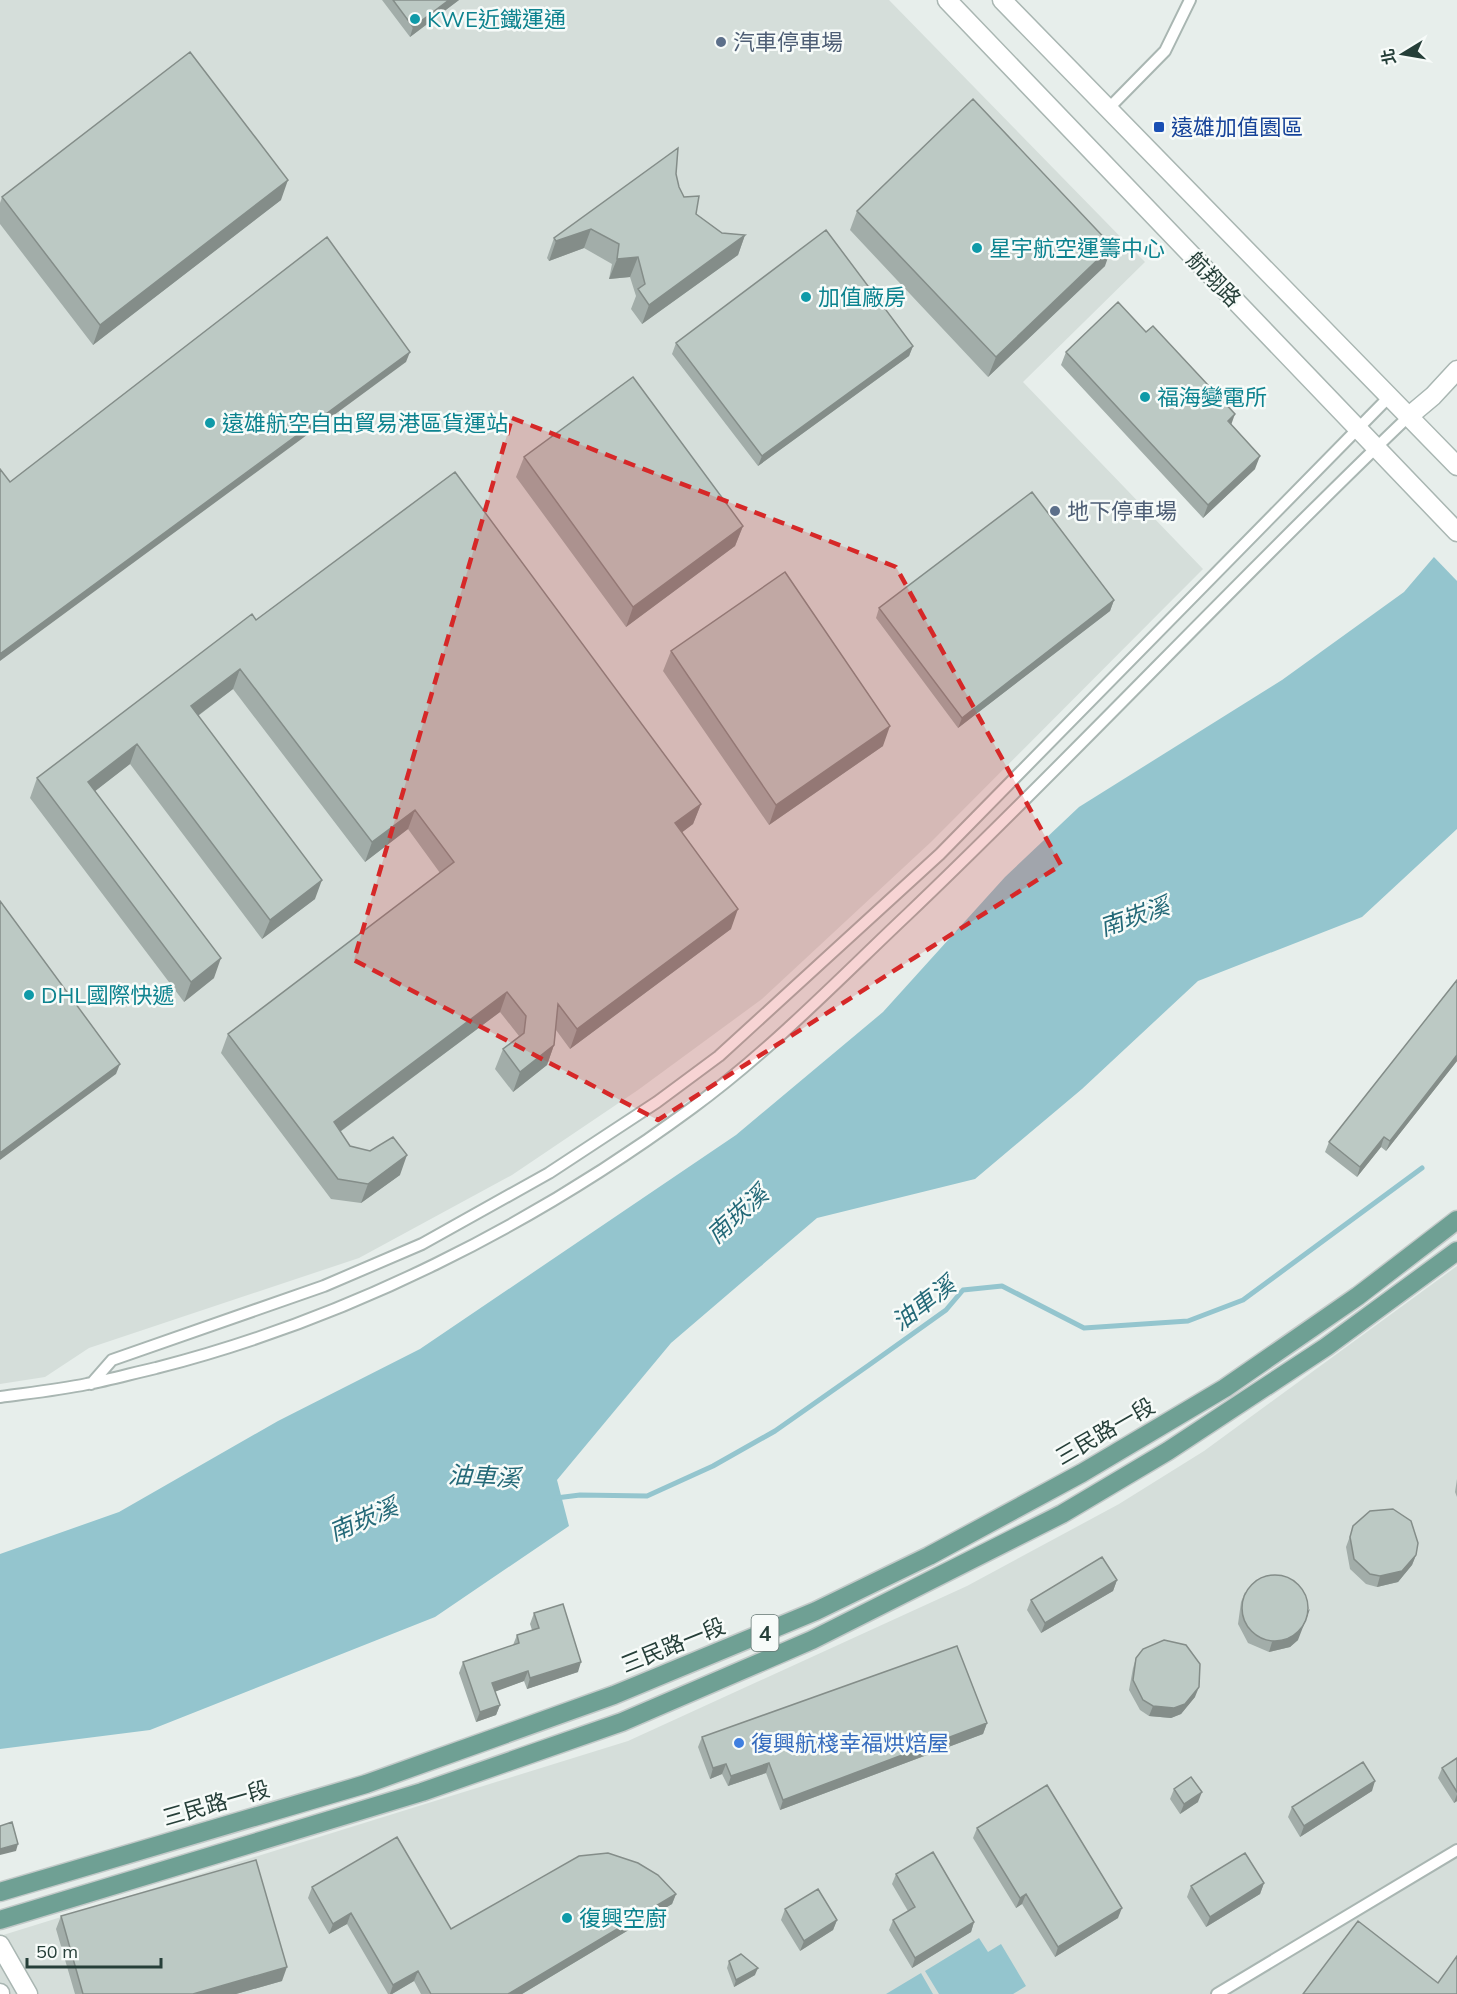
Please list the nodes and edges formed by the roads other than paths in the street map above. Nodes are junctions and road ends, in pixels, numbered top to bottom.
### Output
1 (947, 0) edge
2 (1002, 0) edge
3 (1190, 0) edge
4 (1108, 109) junction
5 (1457, 370) edge
6 (1389, 397) junction
7 (1408, 417) junction
8 (1359, 429) junction
9 (1377, 446) junction
10 (1457, 466) edge
11 (1457, 532) edge
12 (1457, 1220) edge
13 (1457, 1251) edge
14 (91, 1384) junction
15 (0, 1397) edge
16 (1457, 1850) edge
17 (0, 1892) edge
18 (0, 1920) edge
19 (0, 1945) edge
20 (28, 1994) edge
21 (1217, 1994) edge

1 - 8 street, 航翔路
2 - 4 street, 航翔路
3 - 4 lane
4 - 6 street, 航翔路
5 - 7 street
6 - 7 street, 航翔路
6 - 8 lane
7 - 9 lane
7 - 10 street, 航翔路
8 - 9 street, 航翔路
8 - 14 lane
9 - 11 street, 航翔路
9 - 14 lane
12 - 17 main road, 三民路一段 / 4
13 - 18 main road, 4
14 - 15 lane
16 - 21 lane
19 - 20 street

